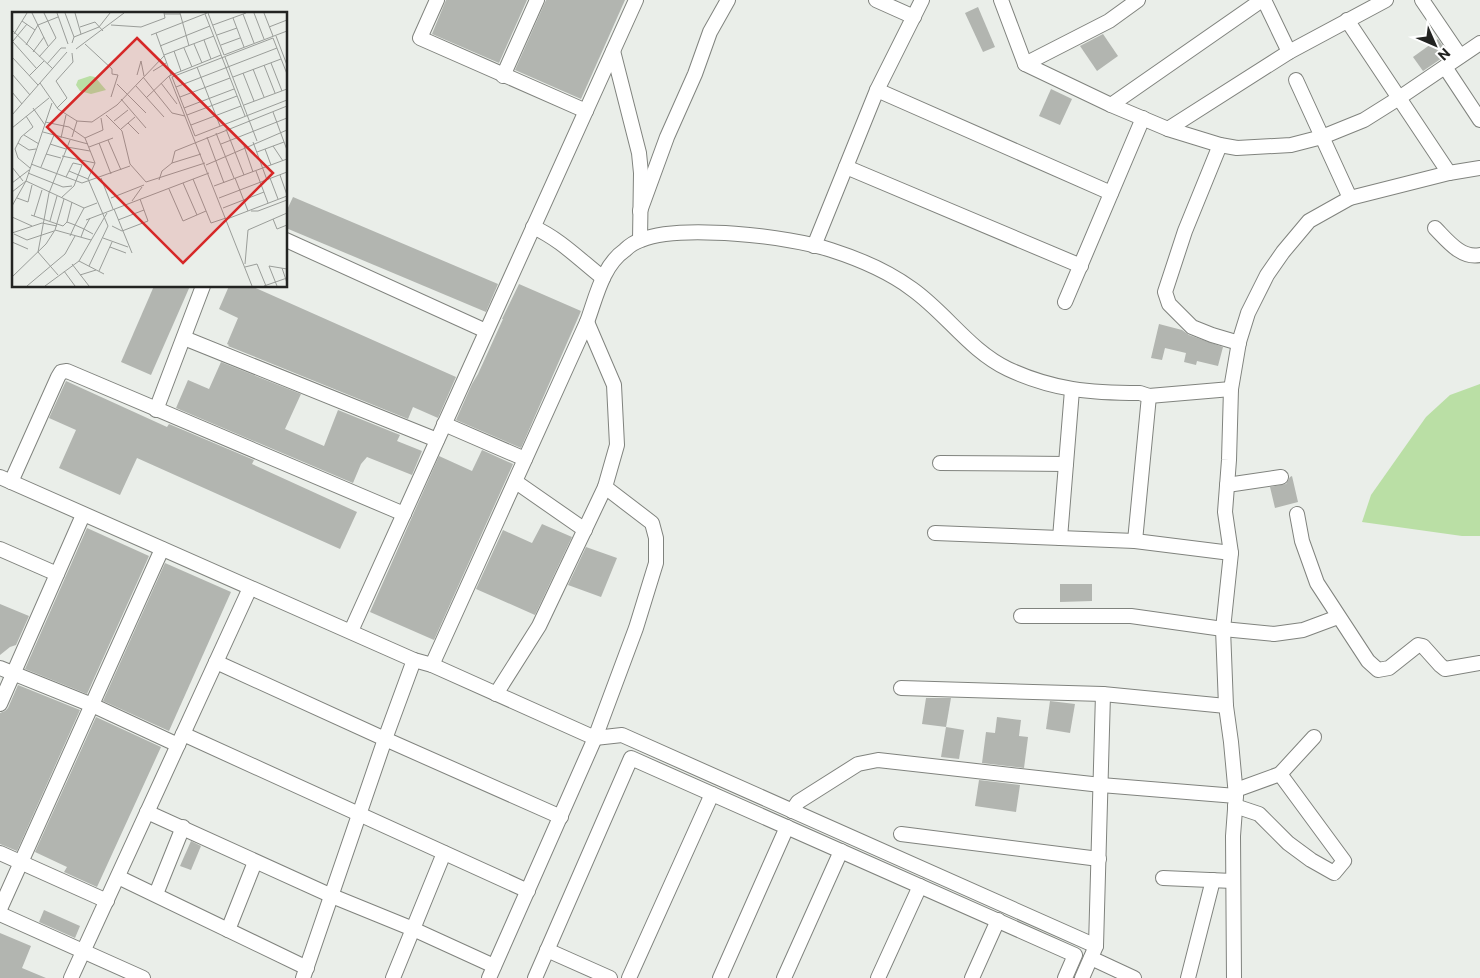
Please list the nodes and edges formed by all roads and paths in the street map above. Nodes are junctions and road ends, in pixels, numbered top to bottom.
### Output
1 (437, 0) edge
2 (537, 0) edge
3 (644, 0) edge
4 (728, 0) edge
5 (876, 0) edge
6 (922, 0) edge
7 (1001, 0) edge
8 (1138, 0) edge
9 (1263, 0) edge
10 (1386, 0) edge
11 (1422, 0) edge
12 (634, 4) edge
13 (914, 17) junction
14 (1347, 20) junction
15 (1480, 43) edge
16 (613, 51) junction
17 (1289, 52) junction
18 (1460, 56) junction
19 (1025, 64) junction
20 (1444, 67) junction
21 (503, 76) junction
22 (1296, 80) dead end
23 (877, 90) junction
24 (1399, 98) junction
25 (1111, 105) junction
26 (586, 111) junction
27 (1143, 118) junction
28 (1480, 120) edge
29 (1168, 129) junction
30 (1322, 137) junction
31 (1220, 145) junction
32 (846, 167) junction
33 (1480, 168) edge
34 (1449, 173) junction
35 (1112, 193) junction
36 (1350, 198) junction
37 (640, 211) junction
38 (533, 227) junction
39 (1435, 228) dead end
40 (640, 240) junction
41 (288, 241) edge
42 (814, 246) junction
43 (1480, 255) edge
44 (1081, 266) junction
45 (603, 278) junction
46 (202, 288) edge
47 (1065, 302) dead end
48 (588, 322) junction
49 (486, 331) junction
50 (184, 338) junction
51 (1239, 343) junction
52 (1231, 389) junction
53 (1072, 390) junction
54 (1149, 396) junction
55 (156, 410) junction
56 (444, 424) junction
57 (437, 440) junction
58 (526, 460) junction
59 (940, 462) dead end
60 (1066, 464) junction
61 (1281, 477) dead end
62 (4, 481) edge
63 (516, 482) junction
64 (1227, 485) junction
65 (605, 487) junction
66 (404, 514) junction
67 (1297, 514) dead end
68 (83, 515) junction
69 (585, 530) junction
70 (935, 533) dead end
71 (1060, 538) junction
72 (1135, 541) junction
73 (0, 549) edge
74 (162, 549) junction
75 (1231, 553) junction
76 (57, 574) junction
77 (250, 588) junction
78 (1021, 616) dead end
79 (1338, 617) junction
80 (1223, 629) junction
81 (351, 631) junction
82 (414, 660) junction
83 (216, 662) junction
84 (1480, 663) edge
85 (432, 665) junction
86 (0, 668) edge
87 (13, 674) junction
88 (900, 688) dead end
89 (496, 694) junction
90 (1104, 694) junction
91 (0, 704) edge
92 (92, 705) junction
93 (1226, 706) junction
94 (1314, 737) dead end
95 (595, 738) junction
96 (181, 739) junction
97 (385, 739) junction
98 (1280, 774) junction
99 (1101, 784) junction
100 (712, 794) junction
101 (1236, 797) junction
102 (792, 811) junction
103 (147, 812) junction
104 (360, 814) junction
105 (561, 817) junction
106 (787, 827) junction
107 (183, 828) junction
108 (901, 834) dead end
109 (841, 851) junction
110 (0, 853) edge
111 (444, 853) junction
112 (1099, 859) junction
113 (21, 862) junction
114 (255, 862) junction
115 (118, 877) junction
116 (1163, 878) dead end
117 (1213, 880) junction
118 (1233, 881) junction
119 (920, 886) junction
120 (528, 891) junction
121 (156, 894) junction
122 (332, 896) junction
123 (107, 901) junction
124 (0, 909) edge
125 (0, 914) edge
126 (998, 920) junction
127 (413, 929) junction
128 (228, 930) junction
129 (547, 950) junction
130 (84, 952) junction
131 (1094, 952) junction
132 (492, 972) edge
133 (305, 973) edge
134 (71, 978) edge
135 (143, 978) edge
136 (392, 978) edge
137 (535, 978) edge
138 (610, 978) edge
139 (629, 978) edge
140 (720, 978) edge
141 (784, 978) edge
142 (878, 978) edge
143 (972, 978) edge
144 (1065, 978) edge
145 (1082, 978) edge
146 (1134, 978) edge
147 (1188, 978) edge
148 (1234, 978) edge

1 - 21 street
2 - 21 street
3 - 12 street
4 - 37 street
5 - 13 street
6 - 13 street
7 - 19 street
8 - 19 street
9 - 17 street
9 - 25 street
10 - 14 street
11 - 18 street
12 - 16 street
13 - 23 street
14 - 17 street
14 - 24 street
15 - 18 street
16 - 26 street
16 - 37 street
17 - 29 street
18 - 20 street
19 - 25 street
20 - 24 street
20 - 28 street
21 - 26 street
22 - 30 street
23 - 32 street
23 - 35 street
24 - 30 street
24 - 34 street
25 - 27 street
26 - 38 street
27 - 29 street
27 - 35 street
29 - 31 street
30 - 31 street
30 - 36 street
31 - 51 street
32 - 42 street
32 - 44 street
33 - 34 street
34 - 36 street
35 - 44 street
36 - 51 street
37 - 40 street
38 - 45 street
38 - 49 street
39 - 43 street
40 - 42 street
40 - 45 street
41 - 49 street
42 - 53 street
44 - 47 street
45 - 48 street
46 - 50 street
48 - 58 street
48 - 65 street
49 - 56 street
50 - 55 street
50 - 57 street
51 - 52 street
52 - 54 street
52 - 64 street
53 - 54 street
53 - 60 street
54 - 72 street
55 - 62 street
55 - 66 street
56 - 57 street
56 - 58 street
57 - 66 street
58 - 63 street
59 - 60 street
60 - 71 street
61 - 64 street
62 - 68 street
63 - 69 street
63 - 85 street
64 - 75 street
65 - 69 street
65 - 95 street
66 - 81 street
67 - 79 street
68 - 74 street
68 - 76 street
69 - 89 street
70 - 71 street
71 - 72 street
72 - 75 street
73 - 76 street
74 - 77 street
74 - 92 street
75 - 80 street
76 - 87 street
77 - 81 street
77 - 83 street
78 - 80 street
79 - 80 street
79 - 84 street
80 - 93 street
81 - 82 street
82 - 85 street
82 - 97 street
83 - 96 street
83 - 97 street
85 - 89 street
86 - 87 street
87 - 91 street
87 - 92 street
88 - 90 street
89 - 95 street
90 - 93 street
90 - 99 street
92 - 96 street
92 - 113 street
93 - 101 street
94 - 98 street
95 - 102 street
95 - 105 street
96 - 103 street
96 - 104 street
97 - 104 street
97 - 105 street
98 - 101 street
98 - 101 street
99 - 101 street
99 - 102 street
99 - 112 street
100 - 106 street
100 - 129 street
100 - 139 street
101 - 118 street
102 - 131 street
103 - 107 street
103 - 115 street
104 - 111 street
104 - 122 street
105 - 120 street
106 - 109 street
106 - 140 street
107 - 114 street
107 - 121 street
108 - 112 street
109 - 119 street
109 - 141 street
110 - 113 street
111 - 120 street
111 - 127 street
112 - 131 street
113 - 123 street
113 - 124 street
114 - 122 street
114 - 128 street
115 - 121 street
115 - 123 street
116 - 117 street
117 - 118 street
117 - 147 street
118 - 148 street
119 - 126 street
119 - 142 street
120 - 132 street
121 - 128 street
122 - 127 street
122 - 133 street
123 - 130 street
125 - 130 street
126 - 143 street
126 - 144 street
127 - 132 street
127 - 136 street
128 - 133 street
129 - 137 street
129 - 138 street
130 - 134 street
130 - 135 street
131 - 145 street
131 - 146 street

